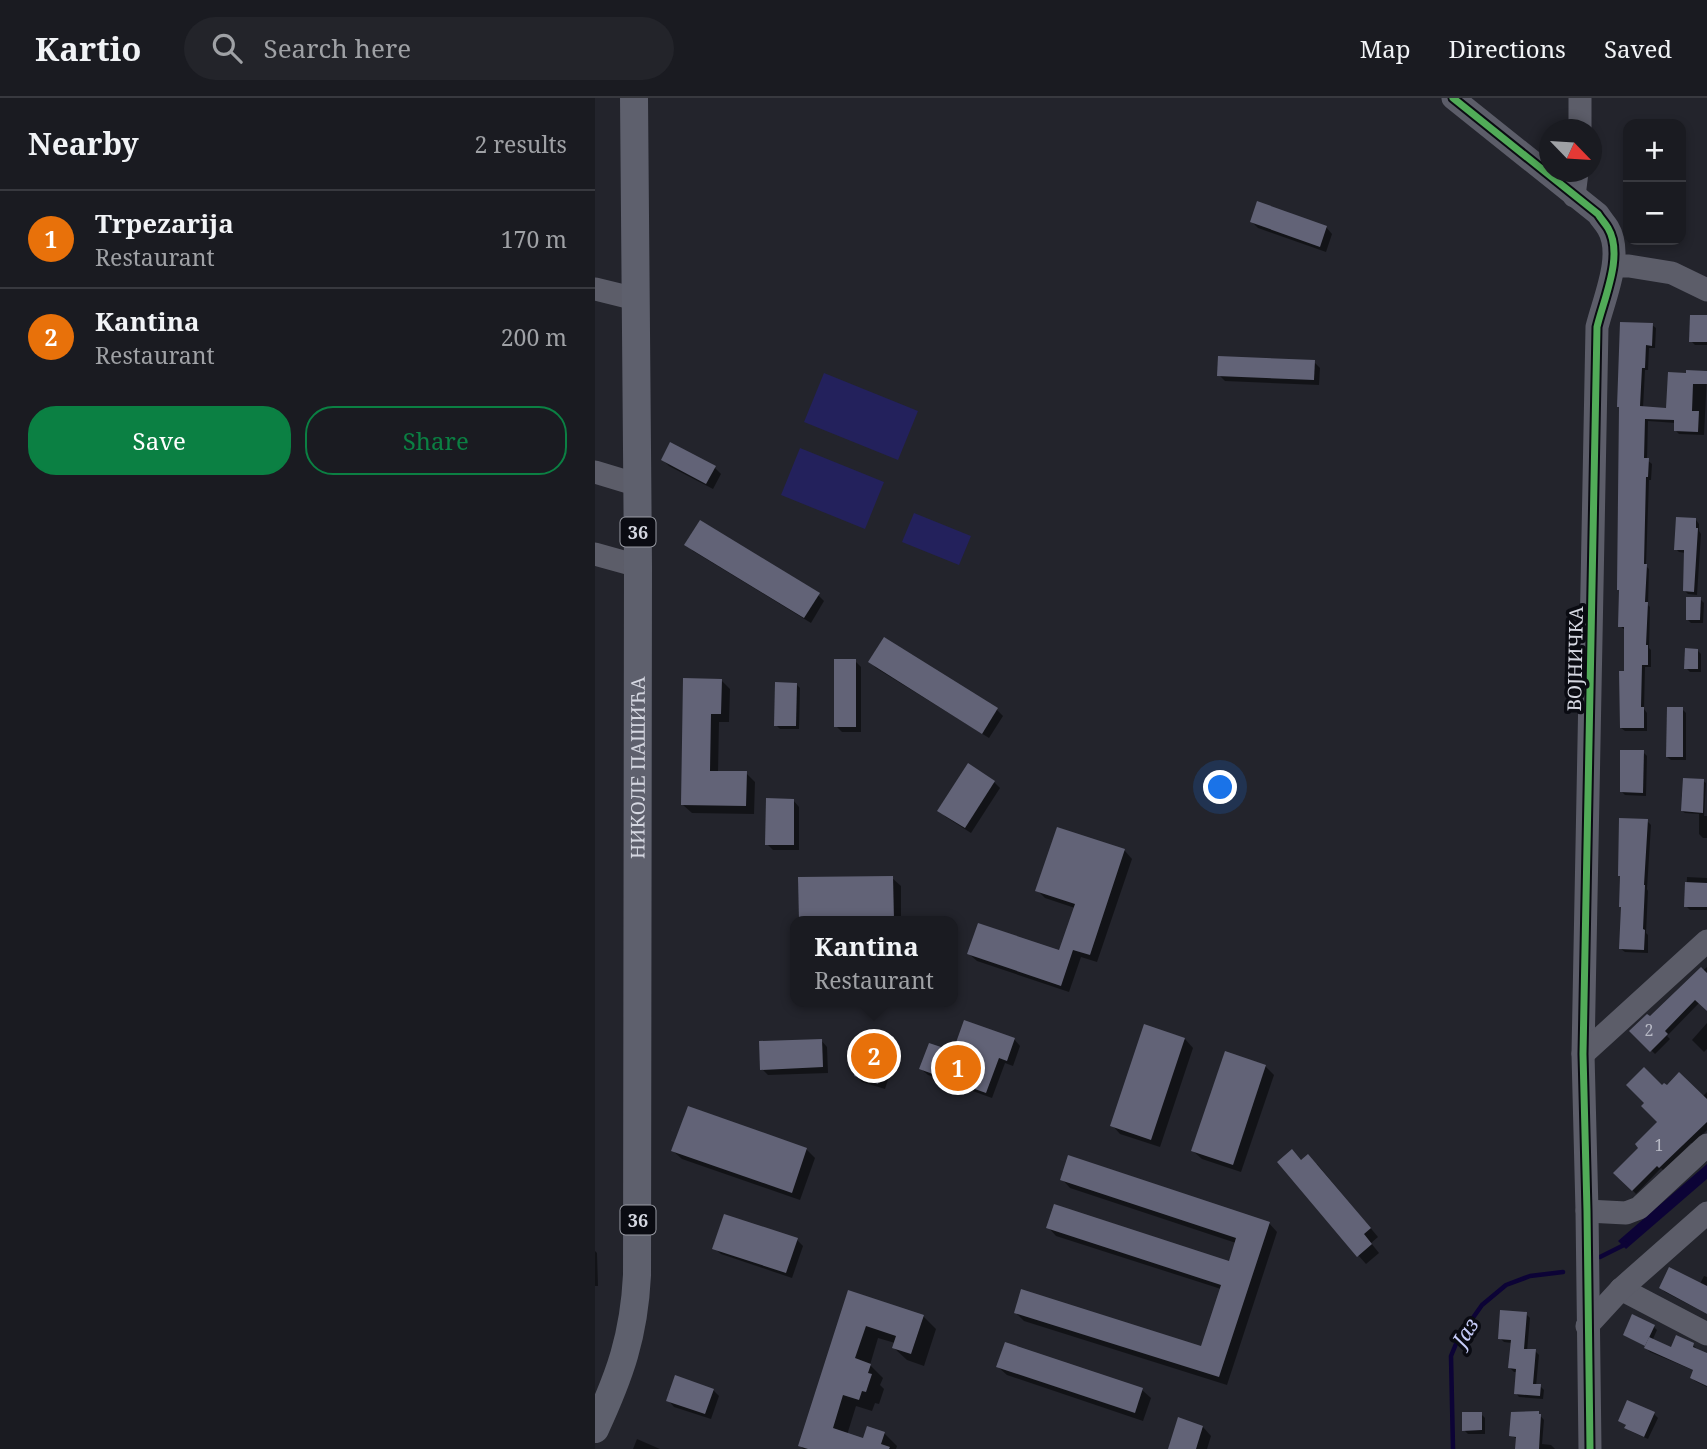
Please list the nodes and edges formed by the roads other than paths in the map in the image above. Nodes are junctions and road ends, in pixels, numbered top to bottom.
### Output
1 (634, 98) edge
2 (1453, 98) edge
3 (1580, 98) edge
4 (1580, 119) edge
5 (1576, 182) edge
6 (1574, 196) junction
7 (1614, 266) junction
8 (595, 289) edge
9 (1707, 290) edge
10 (636, 299) junction
11 (595, 472) edge
12 (638, 485) junction
13 (595, 554) edge
14 (639, 566) junction
15 (1707, 941) edge
16 (1583, 1054) junction
17 (1707, 1145) edge
18 (1587, 1211) junction
19 (1707, 1213) edge
20 (1621, 1289) junction
21 (1587, 1326) junction
22 (1707, 1334) edge
23 (595, 1429) edge
24 (1590, 1449) edge

1 - 10 main road, НИКОЛЕ ПАШИЋА / 36
2 - 6 street
3 - 4 street
5 - 6 street
6 - 7 street
7 - 9 street
7 - 16 street, ВОЈНИЧКА
8 - 10 street
10 - 12 main road, НИКОЛЕ ПАШИЋА / 36
11 - 12 street
12 - 14 main road, НИКОЛЕ ПАШИЋА / 36
13 - 14 street
14 - 23 main road, НИКОЛЕ ПАШИЋА / 36
15 - 16 street
16 - 18 street, ВОЈНИЧКА
17 - 18 street
18 - 21 street, ВОЈНИЧКА
19 - 20 street
20 - 21 street
20 - 22 street
21 - 24 street, ВОЈНИЧКА

